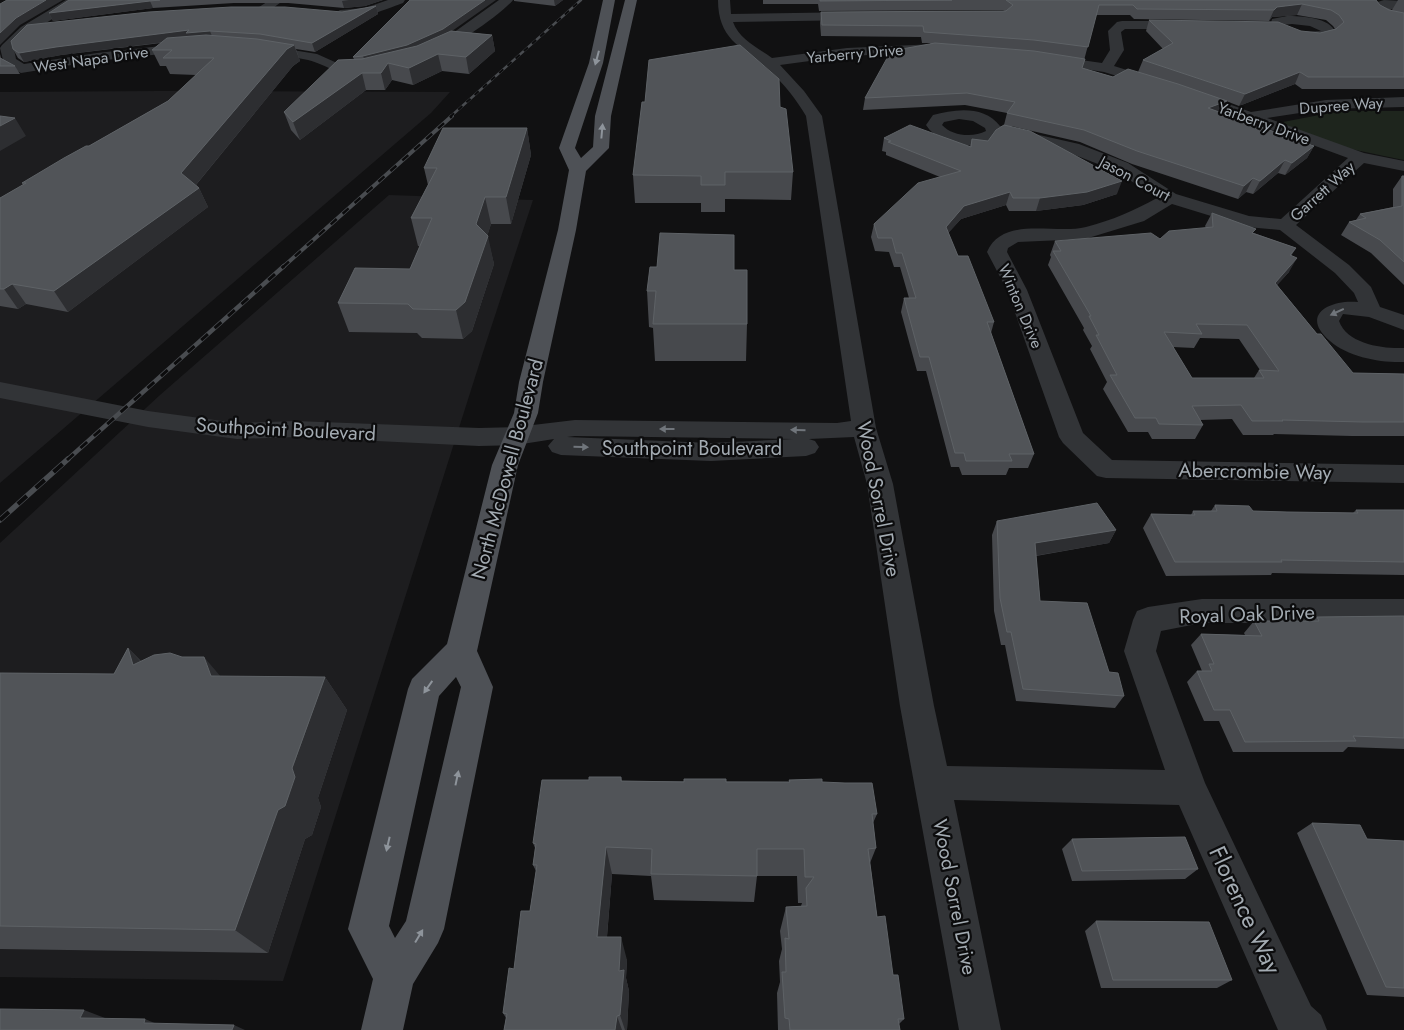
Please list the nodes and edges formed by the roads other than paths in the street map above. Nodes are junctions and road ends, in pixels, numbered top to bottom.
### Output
1 (75, 0) edge
2 (278, 0) edge
3 (399, 0) edge
4 (507, 0) edge
5 (609, 0) edge
6 (631, 0) edge
7 (1404, 5) edge
8 (264, 8) junction
9 (242, 9) edge
10 (288, 9) edge
11 (725, 9) edge
12 (325, 12) edge
13 (875, 17) edge
14 (1404, 19) edge
15 (1196, 26) edge
16 (1262, 26) edge
17 (54, 27) edge
18 (1276, 27) edge
19 (26, 30) junction
20 (227, 34) edge
21 (206, 46) edge
22 (253, 48) edge
23 (952, 50) edge
24 (1031, 57) edge
25 (416, 58) edge
26 (768, 63) junction
27 (382, 66) edge
28 (1106, 68) junction
29 (1404, 102) edge
30 (1248, 117) junction
31 (994, 129) edge
32 (1360, 157) junction
33 (1404, 166) edge
34 (578, 170) junction
35 (1170, 198) junction
36 (1284, 224) junction
37 (1371, 310) junction
38 (1404, 324) edge
39 (1404, 356) edge
40 (0, 390) edge
41 (516, 436) junction
42 (866, 436) junction
43 (1106, 468) joint
44 (1404, 474) edge
45 (1404, 611) edge
46 (460, 651) junction
47 (933, 783) junction
48 (1189, 788) junction
49 (394, 978) junction
50 (382, 1030) edge
51 (980, 1030) edge
52 (1306, 1030) edge

1 - 19 street, West Napa Drive
2 - 8 street
3 - 12 street
4 - 25 street
5 -> 34 main road
34 -> 6 main road
7 - 14 street
8 - 9 street
8 - 10 street
8 - 20 street
11 - 13 street
11 - 26 street, Wood Sorrel Drive
15 - 28 street
16 - 18 street
17 - 19 street
19 - 21 street, West Napa Drive
22 - 27 street
23 - 26 street, Yarberry Drive
24 - 28 street, Yarberry Drive
26 - 42 street, Wood Sorrel Drive
28 - 30 street, Yarberry Drive
29 - 30 street, Dupree Way
30 - 32 street, Yarberry Drive
31 - 35 street, Jason Court
32 - 33 street, Yarberry Drive
32 - 36 street, Garrett Way
34 - 41 main road, North McDowell Boulevard
35 - 36 street, Jason Court
35 - 43 street, Winton Drive
36 - 37 street
37 - 38 street
37 -> 39 street
40 - 41 street, Southpoint Boulevard
41 - 42 street, Southpoint Boulevard
41 - 46 main road, North McDowell Boulevard
42 - 47 street, Wood Sorrel Drive
43 - 44 street, Abercrombie Way
45 - 48 street, Royal Oak Drive
49 -> 46 main road
46 -> 49 main road, North McDowell Boulevard
47 - 48 street
47 - 51 street, Wood Sorrel Drive
48 - 52 street, Florence Way
49 - 50 main road

